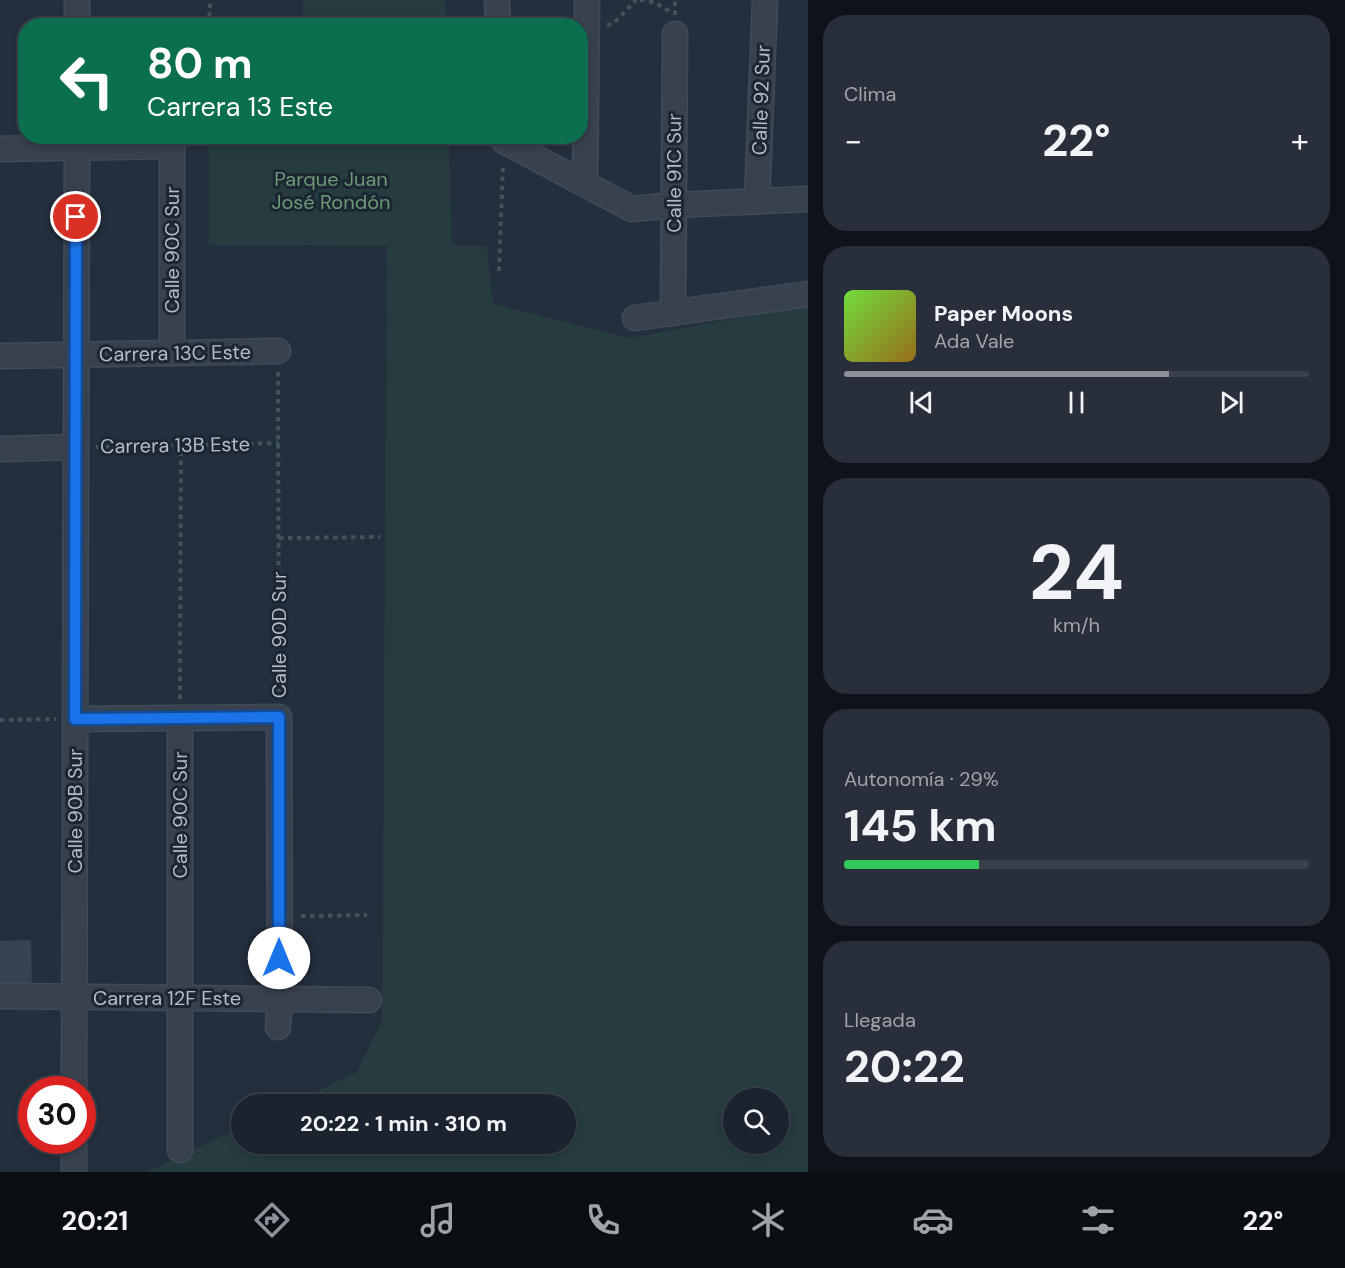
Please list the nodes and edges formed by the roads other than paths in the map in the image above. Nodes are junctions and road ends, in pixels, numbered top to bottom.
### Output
1 (77, 0) edge
2 (497, 0) edge
3 (765, 0) edge
4 (76, 18) edge
5 (498, 18) edge
6 (675, 24) road end
7 (55, 144) edge
8 (77, 144) edge
9 (124, 144) edge
10 (513, 144) edge
11 (585, 144) edge
12 (0, 149) edge
13 (585, 183) junction
14 (808, 199) edge
15 (757, 201) junction
16 (674, 205) junction
17 (808, 294) edge
18 (674, 312) junction
19 (635, 318) dead end
20 (278, 351) road end
21 (172, 353) junction
22 (76, 355) junction
23 (0, 356) edge
24 (76, 447) junction
25 (0, 449) edge
26 (180, 718) junction
27 (75, 719) junction
28 (0, 996) edge
29 (74, 997) junction
30 (180, 998) junction
31 (280, 999) junction
32 (369, 1000) dead end
33 (278, 1027) dead end
34 (74, 1076) edge
35 (180, 1150) dead end
36 (74, 1154) edge
37 (74, 1172) edge

1 - 4 street
2 - 5 street
3 - 15 street, Calle 92 Sur
6 - 16 street, Calle 91C Sur
7 - 12 street
8 - 22 street, Calle 90B Sur
9 - 21 street, Calle 90C Sur
10 - 13 street
11 - 13 street
13 - 16 street
14 - 15 street
15 - 16 street
16 - 18 street, Calle 91C Sur
17 - 18 street
18 - 19 street
20 - 21 street, Carrera 13C Este
21 - 22 street, Carrera 13C Este
22 - 23 street, Carrera 13C Este
22 - 24 street, Calle 90B Sur
24 - 25 street, Carrera 13B Este
24 - 27 street, Calle 90B Sur
26 - 27 street
26 - 30 street, Calle 90C Sur
26 - 31 street, Calle 90D Sur
27 - 29 street, Calle 90B Sur
28 - 29 street, Carrera 12F Este
29 - 30 street, Carrera 12F Este
29 - 34 street, Calle 90B Sur
30 - 31 street, Carrera 12F Este
30 - 35 street, Calle 90C Sur
31 - 32 street, Carrera 12F Este
31 - 33 street, Calle 90D Sur
36 - 37 street

